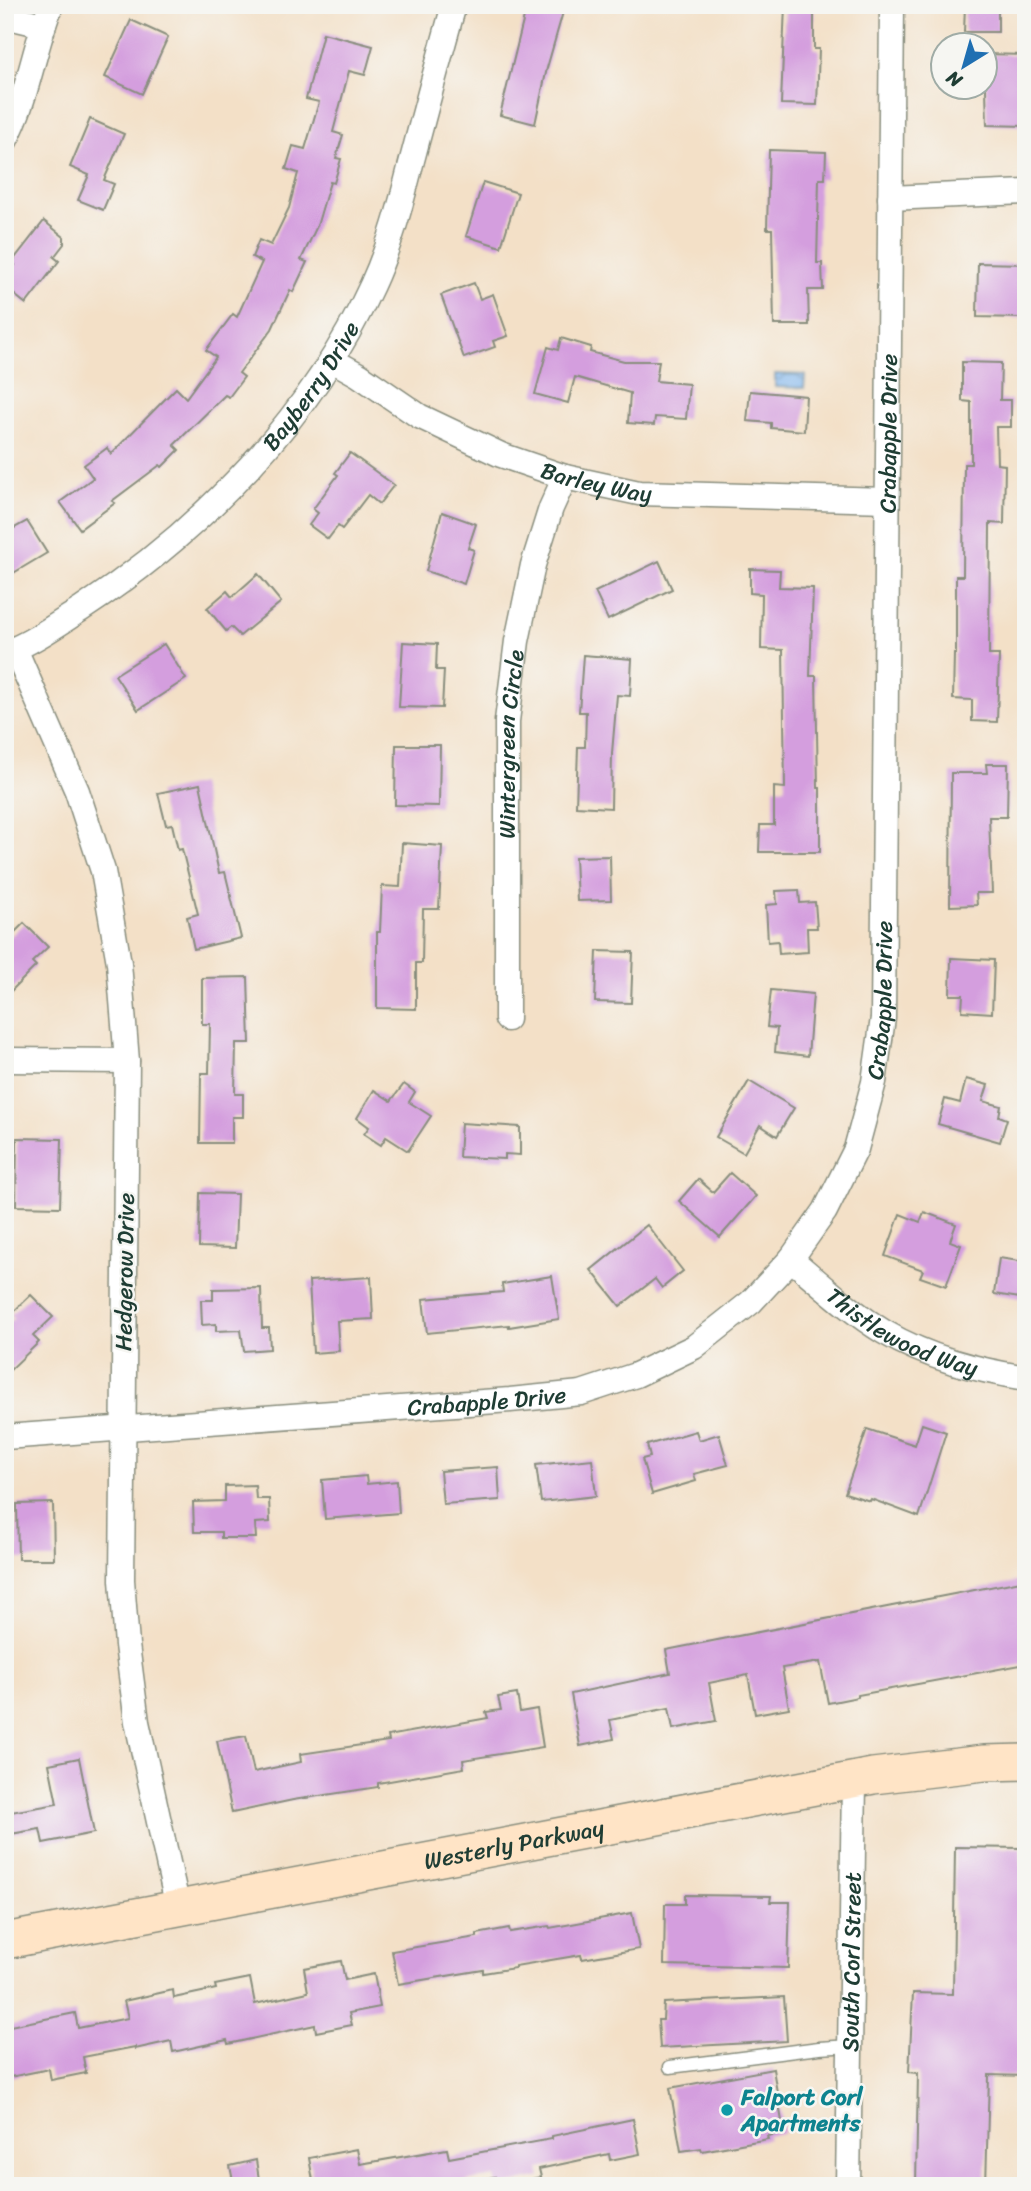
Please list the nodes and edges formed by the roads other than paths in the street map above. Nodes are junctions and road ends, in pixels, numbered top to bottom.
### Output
1 (454, 5) edge
2 (892, 5) edge
3 (47, 15) edge
4 (5, 16) edge
5 (5, 141) edge
6 (1026, 192) edge
7 (890, 198) junction
8 (332, 360) junction
9 (565, 477) junction
10 (887, 500) junction
11 (10, 651) edge
12 (507, 1019) dead end
13 (5, 1059) edge
14 (127, 1061) junction
15 (791, 1259) junction
16 (1026, 1378) edge
17 (123, 1429) junction
18 (5, 1437) edge
19 (1026, 1762) edge
20 (853, 1781) junction
21 (178, 1908) junction
22 (5, 1941) edge
23 (851, 2046) junction
24 (670, 2067) dead end
25 (848, 2186) edge

1 - 8 street, Bayberry Drive
2 - 7 street, Crabapple Drive
3 - 4 street
3 - 5 street
6 - 7 street
7 - 10 street, Crabapple Drive
8 - 9 street, Barley Way
8 - 11 street, Bayberry Drive
9 - 10 street, Barley Way
9 - 12 street, Wintergreen Circle
10 - 15 street, Crabapple Drive
11 - 14 street, Hedgerow Drive
13 - 14 street
14 - 17 street, Hedgerow Drive
15 - 16 street, Thistlewood Way
15 - 17 street, Crabapple Drive
17 - 18 street, Crabapple Drive
17 - 21 street, Hedgerow Drive
19 - 20 main road, Westerly Parkway
20 - 21 main road, Westerly Parkway
20 - 23 street, South Corl Street
21 - 22 main road, Westerly Parkway
23 - 24 lane
23 - 25 street, South Corl Street

